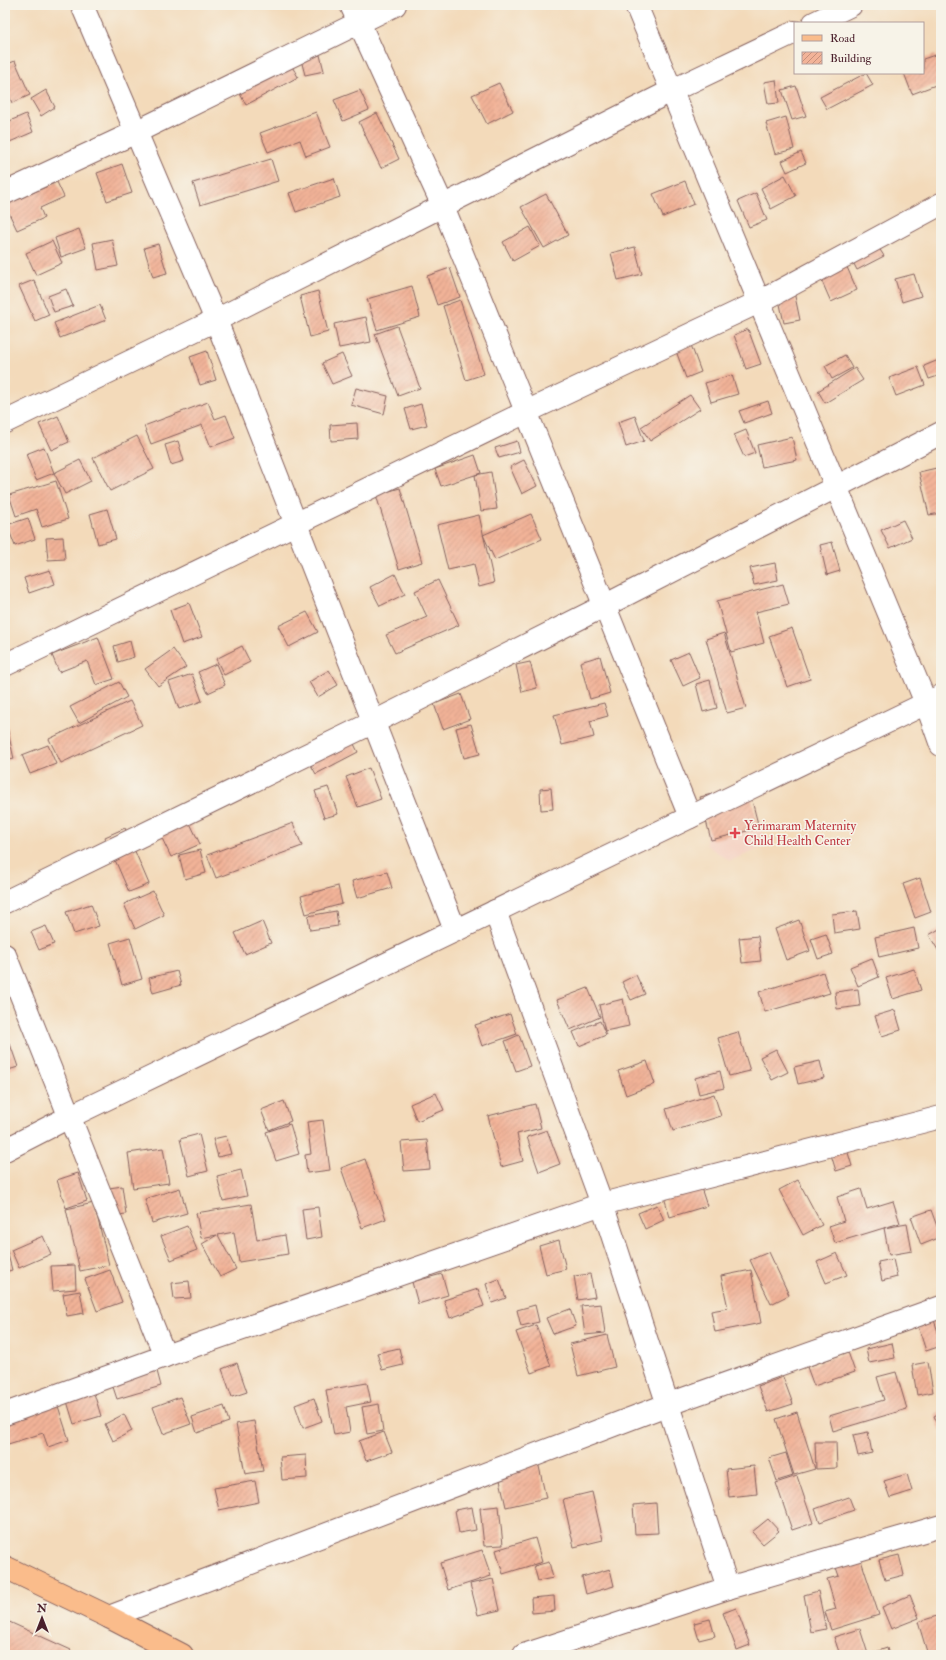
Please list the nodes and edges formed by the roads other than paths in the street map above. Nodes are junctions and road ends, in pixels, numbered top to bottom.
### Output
1 (82, 5) edge
2 (395, 5) edge
3 (636, 5) edge
4 (851, 5) edge
5 (355, 14) edge
6 (816, 22) edge
7 (794, 32) edge
8 (671, 92) junction
9 (136, 132) junction
10 (5, 193) edge
11 (941, 204) edge
12 (443, 206) junction
13 (760, 301) junction
14 (216, 320) junction
15 (526, 412) junction
16 (5, 422) edge
17 (941, 433) edge
18 (836, 487) junction
19 (296, 524) junction
20 (604, 606) junction
21 (5, 665) edge
22 (934, 700) edge
23 (374, 722) junction
24 (941, 745) edge
25 (690, 817) junction
26 (5, 902) edge
27 (495, 911) junction
28 (455, 930) junction
29 (5, 955) edge
30 (69, 1117) junction
31 (941, 1117) edge
32 (5, 1150) edge
33 (602, 1204) junction
34 (941, 1307) edge
35 (165, 1356) junction
36 (669, 1404) junction
37 (5, 1414) edge
38 (941, 1526) edge
39 (5, 1567) edge
40 (728, 1588) junction
41 (109, 1617) junction
42 (182, 1655) edge
43 (524, 1655) edge

1 - 9 street
2 - 5 street
3 - 8 street
4 - 6 street
5 - 9 street
5 - 12 street
7 - 8 street
8 - 12 street
8 - 13 street
9 - 10 street
9 - 14 street
11 - 13 street
12 - 14 street
12 - 15 street
13 - 15 street
13 - 18 street
14 - 16 street
14 - 19 street
15 - 19 street
15 - 20 street
17 - 18 street
18 - 20 street
18 - 22 street
19 - 21 street
19 - 23 street
20 - 23 street
20 - 25 street
22 - 24 street
22 - 25 street
23 - 26 street
23 - 28 street
25 - 27 street
27 - 28 street
27 - 33 street
28 - 30 street
29 - 30 street
30 - 32 street
30 - 35 street
31 - 33 street
33 - 35 street
33 - 36 street
34 - 36 street
35 - 37 street
36 - 40 street
36 - 41 street
38 - 40 street
39 - 41 main road
40 - 43 street
41 - 42 main road

